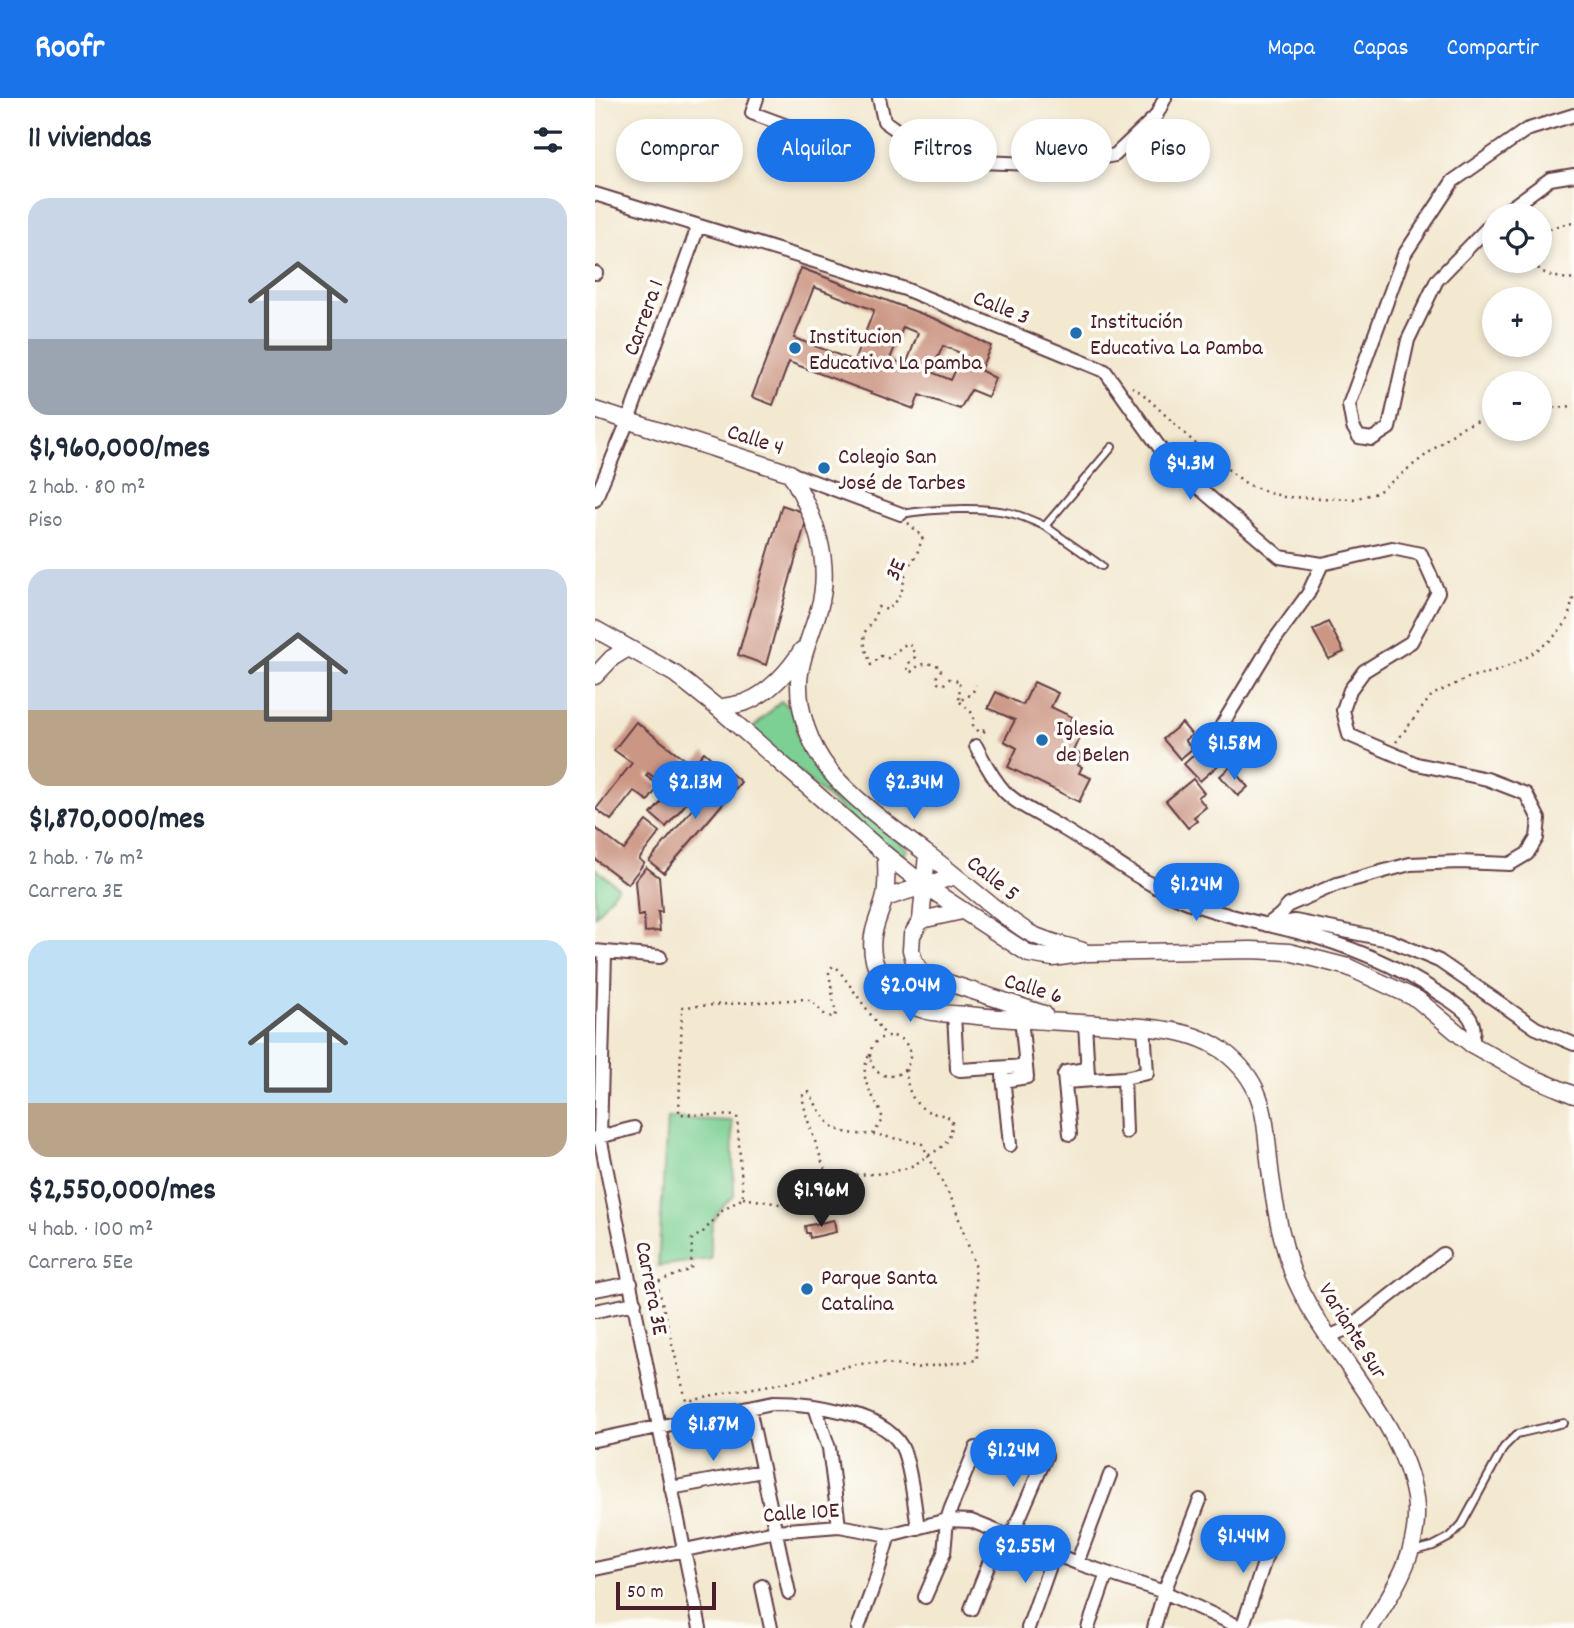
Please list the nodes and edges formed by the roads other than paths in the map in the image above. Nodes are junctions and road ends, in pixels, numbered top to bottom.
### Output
1 (757, 98) edge
2 (879, 98) edge
3 (1165, 98) edge
4 (1574, 115) edge
5 (768, 119) edge
6 (1574, 175) edge
7 (595, 194) edge
8 (1517, 203) edge
9 (698, 227) junction
10 (1482, 233) edge
11 (595, 410) edge
12 (628, 421) junction
13 (1112, 447) dead end
14 (790, 473) junction
15 (595, 500) edge
16 (901, 514) joint
17 (1045, 526) junction
18 (1322, 564) junction
19 (1102, 566) dead end
20 (595, 629) edge
21 (808, 640) junction
22 (628, 648) junction
23 (595, 676) edge
24 (718, 708) junction
25 (1222, 725) dead end
26 (976, 746) road end
27 (927, 854) junction
28 (886, 855) junction
29 (955, 876) junction
30 (924, 885) junction
31 (885, 898) junction
32 (962, 911) junction
33 (921, 920) junction
34 (1267, 925) junction
35 (600, 952) edge
36 (1087, 953) junction
37 (660, 957) dead end
38 (954, 1014) junction
39 (1021, 1018) junction
40 (1077, 1023) junction
41 (1144, 1027) junction
42 (1471, 1044) junction
43 (1574, 1044) edge
44 (1225, 1052) joint
45 (1003, 1075) junction
46 (1088, 1075) junction
47 (1124, 1078) junction
48 (1574, 1095) edge
49 (634, 1128) dead end
50 (1126, 1132) dead end
51 (1070, 1134) dead end
52 (598, 1137) edge
53 (1010, 1144) dead end
54 (1443, 1254) dead end
55 (631, 1283) junction
56 (595, 1290) edge
57 (635, 1303) junction
58 (595, 1311) edge
59 (1330, 1336) junction
60 (815, 1407) junction
61 (749, 1408) junction
62 (1564, 1423) dead end
63 (658, 1425) junction
64 (595, 1440) edge
65 (976, 1448) dead end
66 (1046, 1456) dead end
67 (762, 1471) junction
68 (1110, 1475) dead end
69 (671, 1488) junction
70 (1200, 1500) dead end
71 (947, 1520) junction
72 (839, 1526) junction
73 (918, 1528) junction
74 (775, 1531) junction
75 (1274, 1533) dead end
76 (889, 1535) junction
77 (1006, 1535) junction
78 (683, 1550) junction
79 (1412, 1551) junction
80 (1054, 1554) junction
81 (1077, 1563) junction
82 (595, 1569) edge
83 (1107, 1573) junction
84 (762, 1586) dead end
85 (1164, 1592) junction
86 (789, 1593) dead end
87 (925, 1597) dead end
88 (971, 1609) dead end
89 (699, 1628) edge
90 (771, 1628) edge
91 (858, 1628) edge
92 (1028, 1628) edge
93 (1088, 1628) edge
94 (1154, 1628) edge
95 (1242, 1628) edge
96 (1370, 1628) edge

1 - 5 street
2 - 3 street
4 - 10 street
6 - 8 street
7 - 9 street, Calle 3
9 - 12 street, Carrera 1
9 - 18 street, Calle 3
11 - 12 main road, Calle 4
12 - 14 main road, Calle 4
12 - 15 street, Carrera 1
13 - 17 lane
14 - 16 street, Calle 4
14 - 21 main road
16 - 17 lane
17 - 19 lane
18 - 25 street
18 - 34 street
20 - 22 main road
21 - 24 main road
21 - 27 main road, Calle 5
22 - 23 main road
22 - 24 main road
24 - 28 main road
26 - 34 street
27 - 29 main road, Calle 5
27 - 30 main road, Calle 6
28 - 30 main road
28 - 31 main road, Calle 6
29 - 30 main road
29 - 36 main road, Calle 5
30 - 31 main road
30 - 32 main road
30 - 33 main road, Calle 6
31 - 38 main road, Calle 6
32 - 33 main road
32 - 36 main road
33 - 40 main road, Calle 6
34 - 42 street
34 - 43 street
35 - 37 street
35 - 52 street, Carrera 3E
36 - 42 main road
38 - 39 main road, Calle 6
38 - 45 street
39 - 40 main road, Calle 6
39 - 45 street
40 - 41 main road, Calle 6
40 - 46 street
41 - 44 main road, Calle 6
41 - 47 street
42 - 48 main road
44 - 59 main road, Variante Sur
45 - 53 street
46 - 47 street
46 - 51 street
47 - 50 street
49 - 52 street
52 - 55 street, Carrera 3E
54 - 59 street
55 - 56 street
55 - 57 street, Carrera 3E
57 - 58 street
57 - 63 street, Carrera 3E
59 - 79 main road, Variante Sur
60 - 61 street
60 - 72 street
60 - 73 street
61 - 63 street
61 - 67 street
62 - 79 lane
63 - 64 street
63 - 69 street, Carrera 3E
65 - 71 street
66 - 77 street
67 - 69 street
67 - 74 street
68 - 81 street
69 - 78 street, Carrera 3E
70 - 85 street
71 - 73 street, Calle 10E
71 - 77 street, Calle 10E
71 - 87 street
72 - 74 street, Calle 10E
72 - 76 street, Calle 10E
73 - 76 street, Calle 10E
74 - 78 street, Calle 10E
74 - 86 street
75 - 95 street
76 - 91 street
77 - 80 street, Calle 10E
77 - 88 street
78 - 82 street, Calle 10E
78 - 89 street, Carrera 3E
79 - 96 main road, Variante Sur
80 - 81 street, Calle 10E
80 - 92 street
81 - 83 street, Calle 10E
83 - 85 street, Calle 10E
83 - 93 street
84 - 90 street
85 - 94 street
85 - 95 street, Calle 10E

